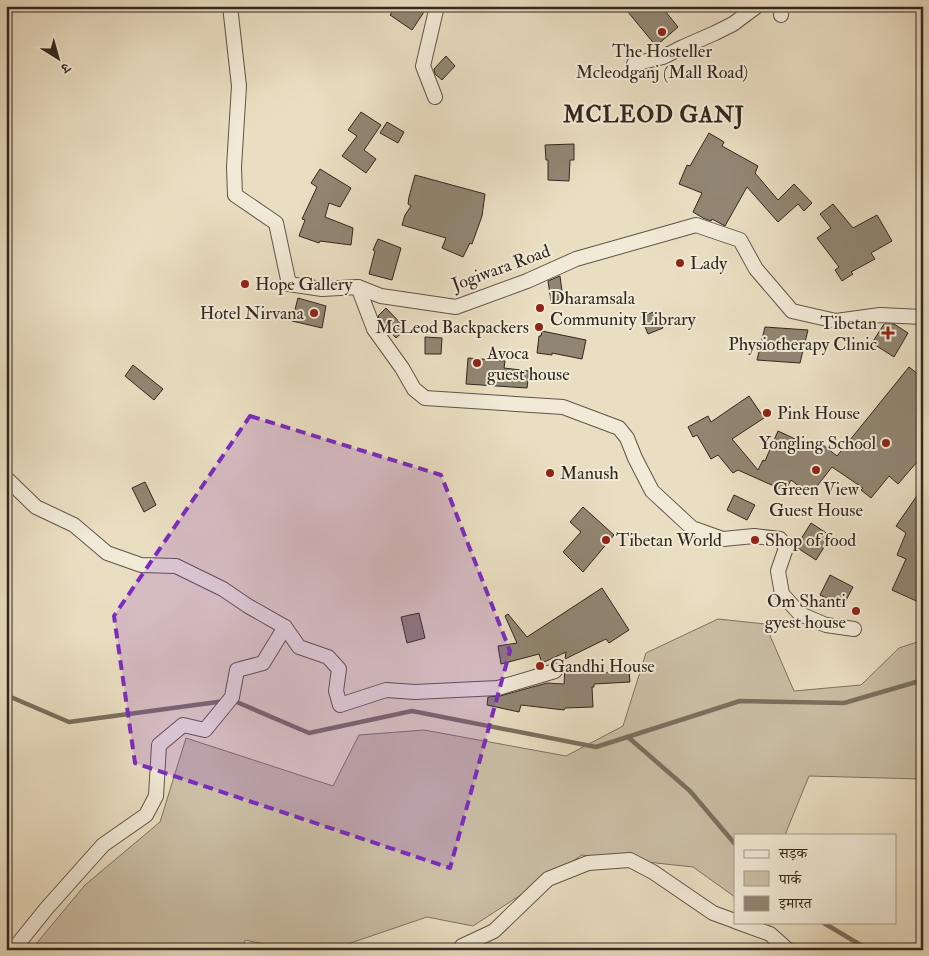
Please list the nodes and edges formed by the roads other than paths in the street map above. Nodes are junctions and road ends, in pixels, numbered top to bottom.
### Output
1 (230, 6) edge
2 (436, 6) edge
3 (757, 6) edge
4 (634, 64) dead end
5 (435, 97) dead end
6 (358, 288) junction
7 (923, 317) edge
8 (6, 478) edge
9 (285, 627) junction
10 (854, 629) dead end
11 (555, 671) dead end
12 (734, 921) edge
13 (742, 924) edge
14 (462, 946) dead end
15 (13, 950) edge
16 (788, 950) edge

1 - 6 street, Jogiwara Road
2 - 5 street
3 - 4 street
6 - 7 street, Jogiwara Road
6 - 10 street
8 - 9 street
9 - 11 street
9 - 15 street
12 - 14 street
13 - 16 street

